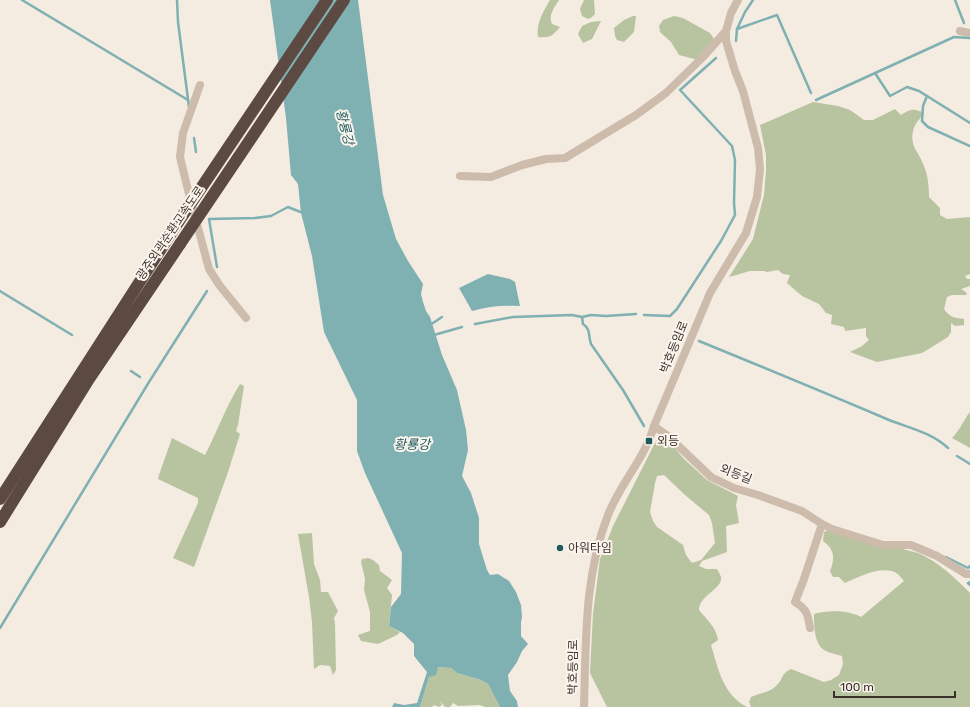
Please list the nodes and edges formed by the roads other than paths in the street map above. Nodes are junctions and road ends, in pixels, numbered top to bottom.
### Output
1 (327, 0) edge
2 (344, 0) edge
3 (738, 0) edge
4 (726, 30) junction
5 (960, 31) dead end
6 (970, 33) edge
7 (200, 85) dead end
8 (460, 176) dead end
9 (246, 318) dead end
10 (83, 378) junction
11 (654, 426) junction
12 (18, 482) junction
13 (0, 499) edge
14 (0, 522) edge
15 (822, 524) junction
16 (970, 574) edge
17 (810, 628) dead end
18 (584, 707) edge

1 - 10 highway, 광주외곽순환고속도로, bridge
2 - 10 highway, 광주외곽순환고속도로, bridge
3 - 4 street, 박호등임로
4 - 8 street
4 - 11 street, 박호등임로
5 - 6 street
7 - 9 street
10 - 12 highway, 광주외곽순환고속도로
10 - 12 highway, 광주외곽순환고속도로
11 - 15 street, 외등길
11 - 18 street, 박호등임로
12 - 13 highway
12 - 14 highway
15 - 16 street, 외등길
15 - 17 street

